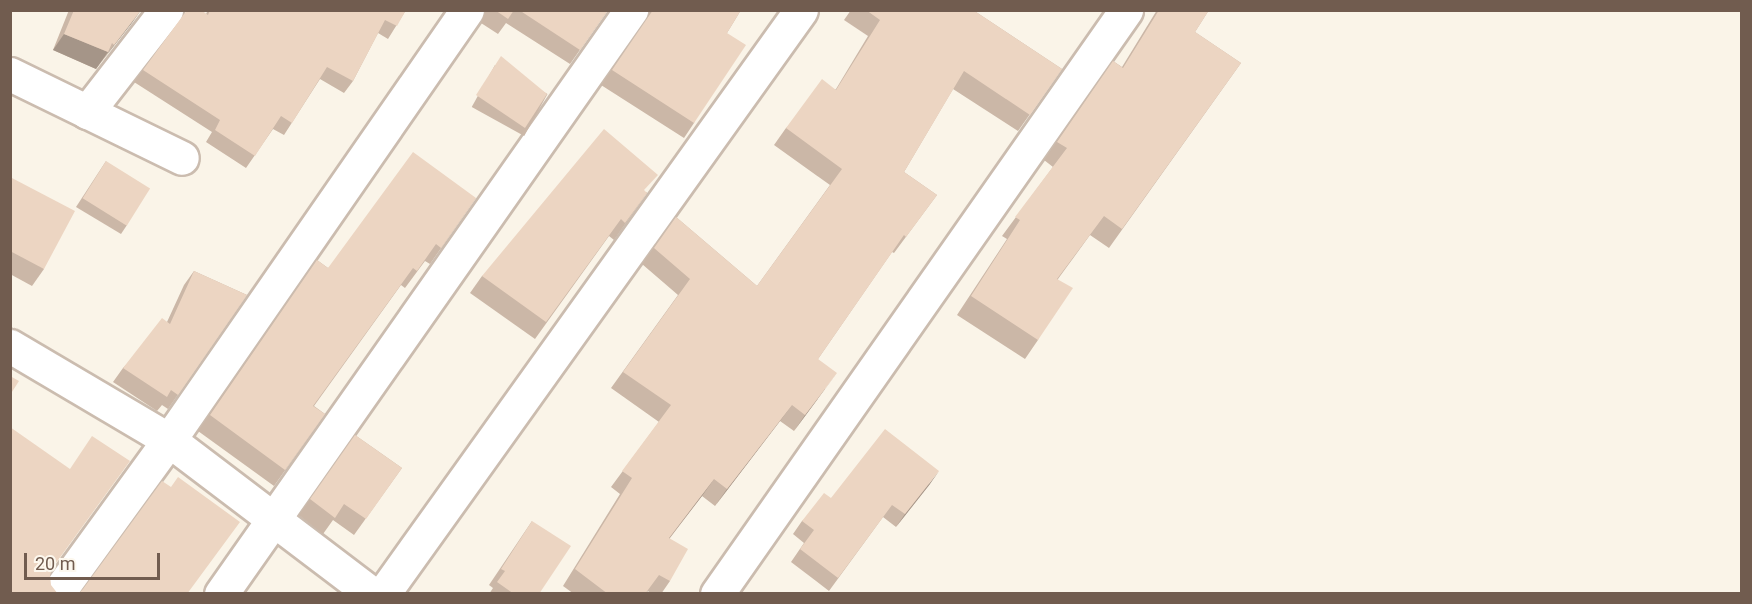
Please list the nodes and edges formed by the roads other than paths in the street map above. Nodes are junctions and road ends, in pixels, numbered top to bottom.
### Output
1 (166, 10) edge
2 (467, 10) edge
3 (631, 10) edge
4 (801, 10) edge
5 (1116, 14) edge
6 (10, 74) edge
7 (87, 112) junction
8 (182, 158) dead end
9 (10, 346) edge
10 (169, 440) junction
11 (272, 518) junction
12 (57, 594) edge
13 (220, 594) edge
14 (372, 594) edge
15 (383, 594) edge
16 (717, 594) edge

1 - 7 street
2 - 10 street
3 - 11 street
4 - 15 street
5 - 16 street
6 - 7 street
7 - 8 street
9 - 10 street
10 - 11 street
10 - 12 street
11 - 13 street
11 - 14 street

